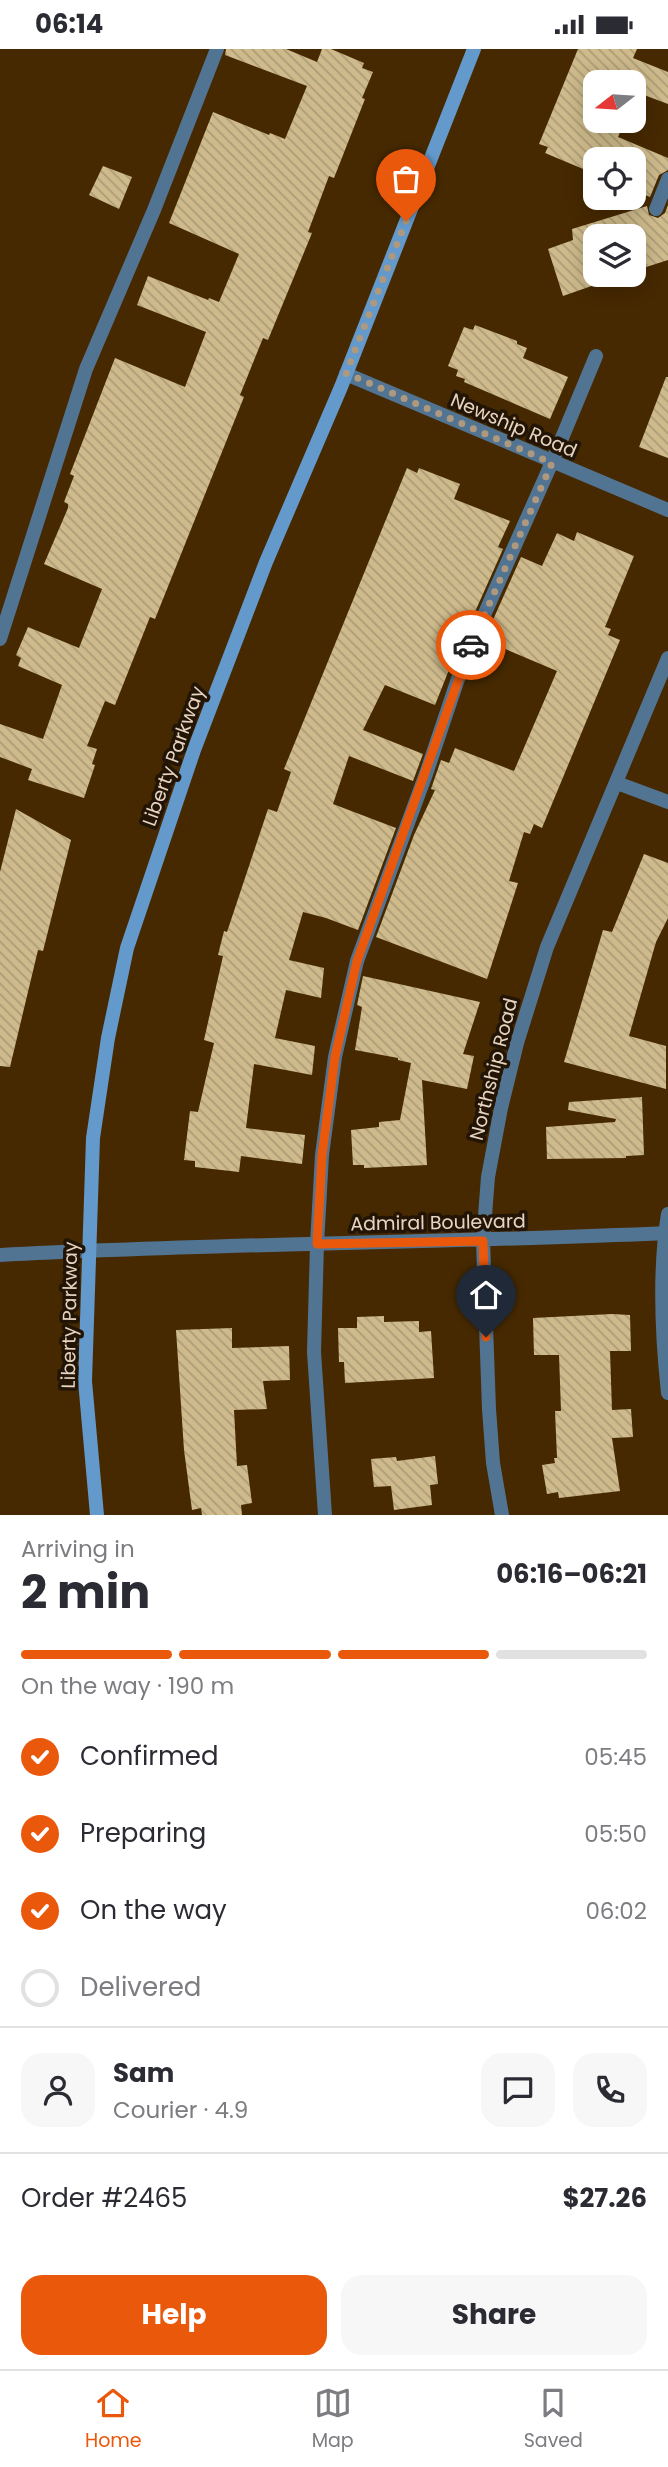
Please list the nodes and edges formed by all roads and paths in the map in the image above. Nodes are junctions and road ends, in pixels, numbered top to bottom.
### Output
1 (217, 49) edge
2 (474, 49) edge
3 (668, 179) edge
4 (656, 209) dead end
5 (596, 356) dead end
6 (346, 373) junction
7 (552, 463) junction
8 (668, 510) edge
9 (0, 639) edge
10 (668, 658) edge
11 (617, 783) junction
12 (668, 802) edge
13 (668, 1214) edge
14 (666, 1233) edge
15 (483, 1241) junction
16 (317, 1244) junction
17 (89, 1250) junction
18 (0, 1255) edge
19 (668, 1393) edge
20 (97, 1515) edge
21 (324, 1515) edge
22 (502, 1515) edge

1 - 9 street
2 - 6 street, Liberty Parkway
3 - 4 street
5 - 7 street
6 - 7 street, Newship Road
6 - 17 street, Liberty Parkway
7 - 8 street, Newship Road
7 - 16 street
10 - 11 street, Northship Road
11 - 12 street
11 - 15 street, Northship Road
13 - 14 street
14 - 15 street, Admiral Boulevard
14 - 19 street
15 - 16 street, Admiral Boulevard
15 - 22 street, Northship Road
16 - 17 street, Admiral Boulevard
16 - 21 street
17 - 18 street, Admiral Boulevard
17 - 20 street, Liberty Parkway

